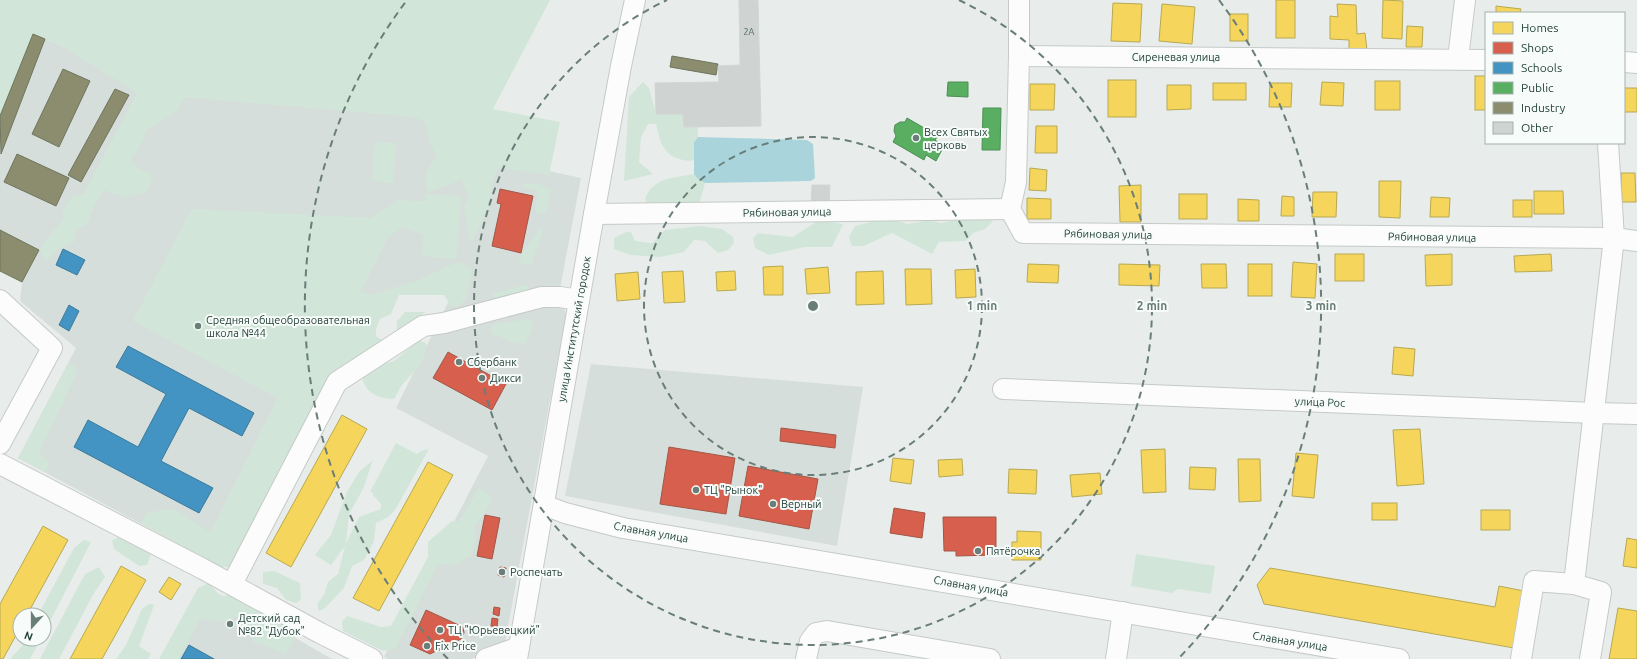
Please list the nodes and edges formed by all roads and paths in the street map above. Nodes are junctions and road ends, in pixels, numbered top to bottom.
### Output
1 (635, 0) edge
2 (1019, 0) edge
3 (1465, 0) edge
4 (1019, 56) junction
5 (1458, 59) junction
6 (1485, 60) edge
7 (1625, 62) edge
8 (1637, 63) edge
9 (1608, 144) edge
10 (1010, 209) junction
11 (594, 214) junction
12 (1614, 238) junction
13 (1637, 241) edge
14 (0, 300) edge
15 (579, 300) junction
16 (1003, 389) dead end
17 (1595, 413) junction
18 (1637, 414) edge
19 (0, 444) edge
20 (0, 464) edge
21 (544, 505) junction
22 (232, 584) junction
23 (1574, 584) junction
24 (1123, 612) junction
25 (518, 653) edge
26 (372, 659) edge
27 (486, 659) edge
28 (806, 659) edge
29 (990, 659) edge
30 (1116, 659) edge
31 (1400, 659) edge
32 (1521, 659) edge
33 (1590, 659) edge

1 - 11 street, улица Институтский городок
2 - 4 street
3 - 5 street
4 - 5 street, Сиреневая улица
4 - 10 street
5 - 6 street, Сиреневая улица
7 - 8 street
9 - 12 street
10 - 11 street, Рябиновая улица
10 - 12 street, Рябиновая улица
11 - 15 street, улица Институтский городок
12 - 13 street, Рябиновая улица
12 - 17 street
14 - 19 street
15 - 21 street, улица Институтский городок
15 - 22 street
16 - 17 street, улица Рос
17 - 18 street, улица Рос
17 - 23 street
20 - 22 street
21 - 24 street, Славная улица
21 - 25 street, улица Институтский городок
22 - 26 street
23 - 32 street
23 - 33 street
24 - 30 street
24 - 31 street, Славная улица
25 - 27 street
28 - 29 street

